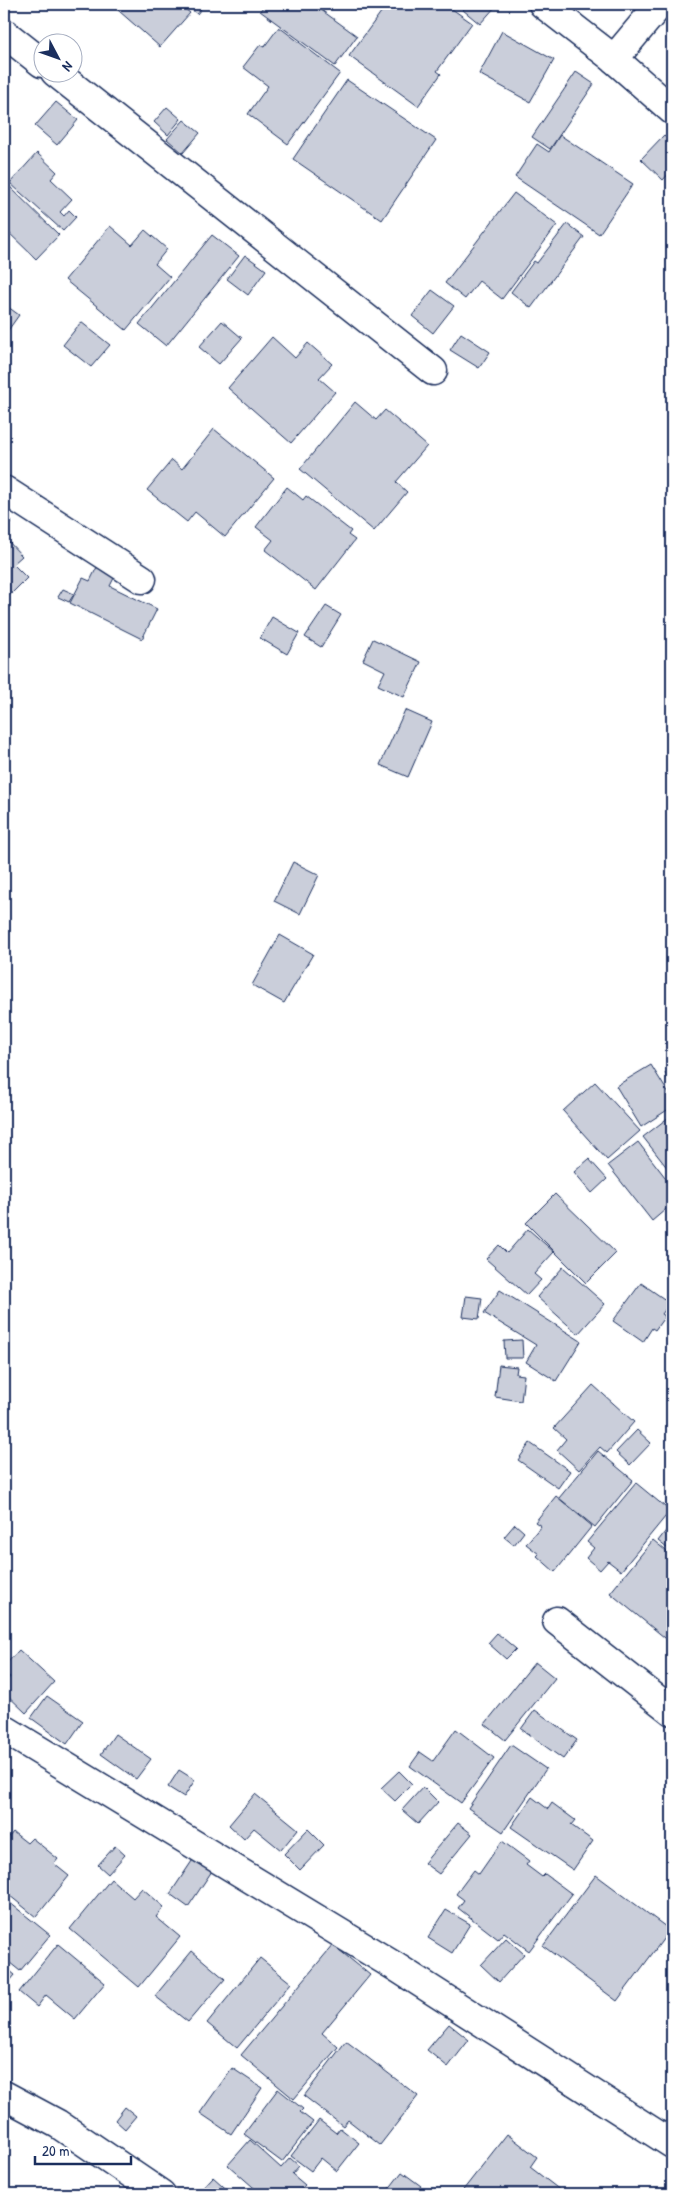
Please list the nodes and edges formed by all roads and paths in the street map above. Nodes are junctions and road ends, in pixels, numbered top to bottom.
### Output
1 (543, 4) edge
2 (660, 4) edge
3 (4, 32) edge
4 (32, 55) edge
5 (614, 59) junction
6 (67, 82) edge
7 (672, 110) edge
8 (433, 371) dead end
9 (4, 490) edge
10 (142, 579) dead end
11 (558, 1621) dead end
12 (672, 1711) edge
13 (4, 1729) edge
14 (4, 2095) edge
15 (672, 2144) edge
16 (161, 2194) edge

1 - 5 street
2 - 5 street
3 - 4 street
5 - 7 street
6 - 8 street
9 - 10 street
11 - 12 street
13 - 15 street
14 - 16 street

